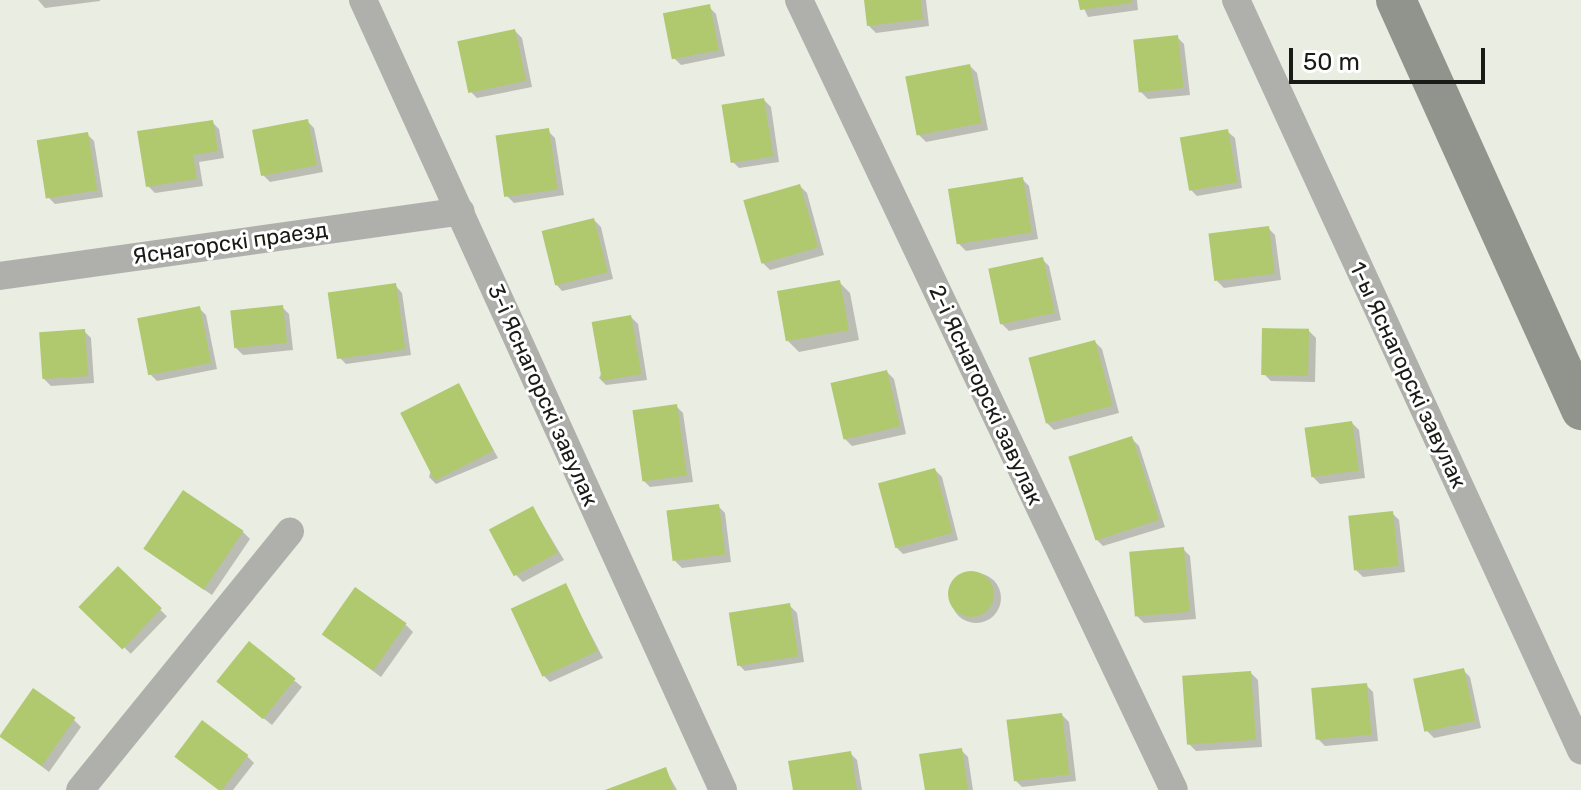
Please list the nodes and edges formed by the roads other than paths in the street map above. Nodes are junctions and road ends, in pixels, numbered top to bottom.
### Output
1 (363, 0) edge
2 (799, 0) edge
3 (1236, 0) edge
4 (1396, 0) edge
5 (460, 211) junction
6 (0, 276) edge
7 (1581, 410) edge
8 (290, 532) dead end
9 (1581, 750) edge
10 (80, 790) edge
11 (723, 790) edge
12 (1174, 790) edge

1 - 5 street, 3-і Яснагорскі завулак
2 - 12 street, 2-і Яснагорскі завулак
3 - 9 street, 1-ы Яснагорскі завулак
4 - 7 main road
5 - 6 street, Яснагорскі праезд
5 - 11 street, 3-і Яснагорскі завулак
8 - 10 street

